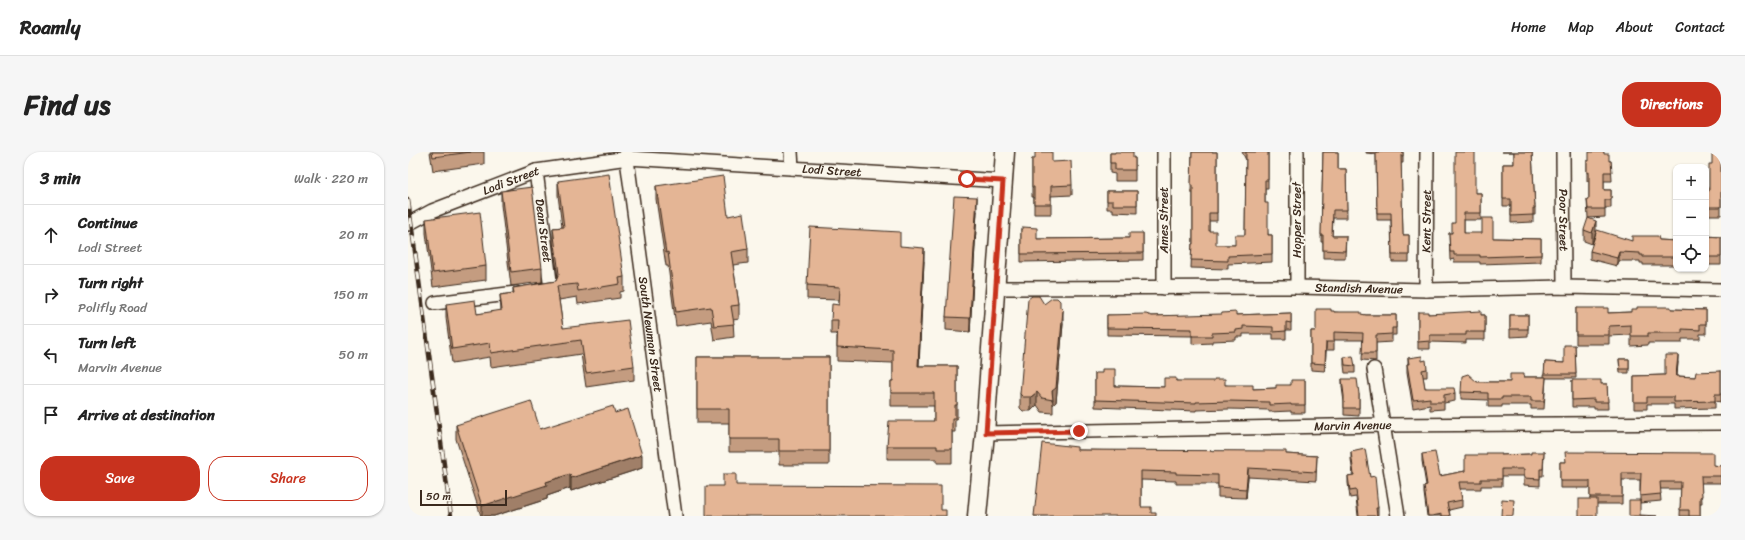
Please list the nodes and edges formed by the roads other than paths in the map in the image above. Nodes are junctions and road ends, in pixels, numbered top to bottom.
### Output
1 (792, 152) edge
2 (1005, 152) edge
3 (1164, 152) edge
4 (1297, 152) edge
5 (1427, 152) edge
6 (1563, 152) edge
7 (627, 155) edge
8 (792, 168) junction
9 (536, 171) junction
10 (1003, 181) junction
11 (408, 224) edge
12 (1297, 287) junction
13 (1564, 287) junction
14 (996, 288) junction
15 (1164, 288) junction
16 (1426, 290) junction
17 (1721, 290) edge
18 (435, 303) dead end
19 (1374, 369) dead end
20 (1721, 423) edge
21 (1383, 425) junction
22 (986, 433) junction
23 (675, 516) edge
24 (977, 516) edge
25 (1398, 516) edge

1 - 8 street
2 - 10 main road
3 - 15 street, Ames Street
4 - 12 street, Hopper Street
5 - 16 street, Kent Street
6 - 13 street, Poor Street
7 - 8 street, Lodi Street
7 - 9 street, Lodi Street
7 - 23 street, South Newman Street
8 - 10 street, Lodi Street
9 - 11 street, Lodi Street
9 - 18 street, Dean Street
10 - 14 main road
12 - 15 street, Standish Avenue
12 - 16 street, Standish Avenue
13 - 16 street, Standish Avenue
13 - 17 street, Standish Avenue
14 - 15 street, Standish Avenue
14 - 22 main road
19 - 21 street
20 - 21 street, Marvin Avenue
21 - 22 street, Marvin Avenue
21 - 25 street
22 - 24 main road

